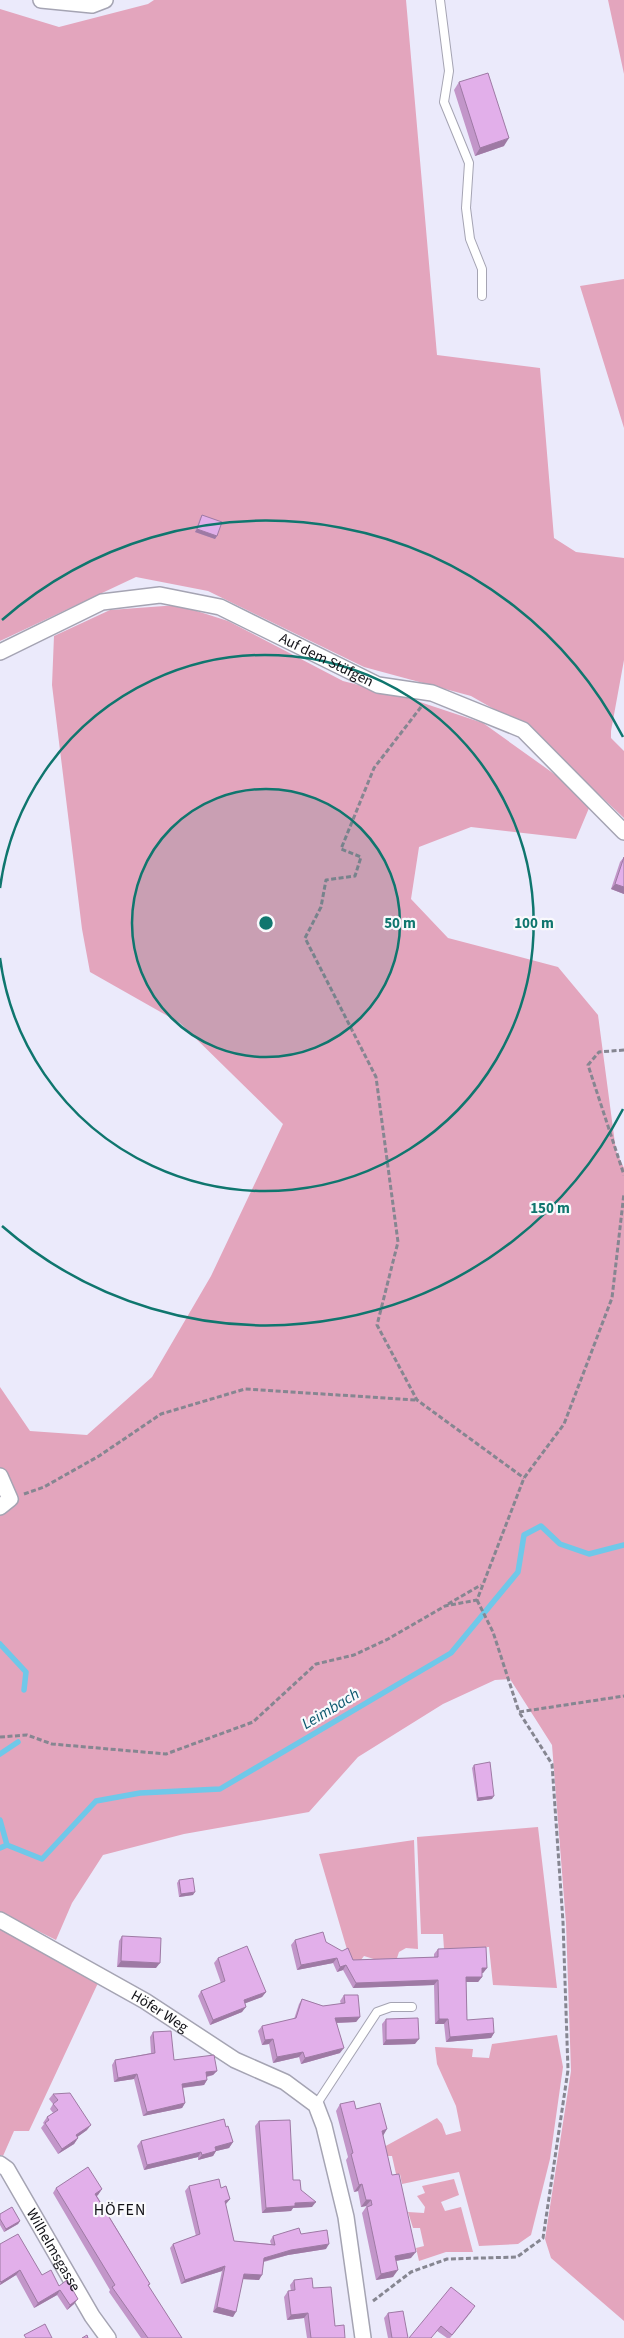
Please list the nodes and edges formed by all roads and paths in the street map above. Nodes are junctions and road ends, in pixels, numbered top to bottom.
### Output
1 (41, 0) edge
2 (105, 0) edge
3 (440, 0) edge
4 (482, 296) dead end
5 (0, 652) edge
6 (432, 693) junction
7 (624, 832) edge
8 (624, 1050) edge
9 (624, 1175) edge
10 (624, 1193) edge
11 (417, 1400) junction
12 (0, 1476) edge
13 (524, 1478) junction
14 (5, 1503) edge
15 (482, 1585) junction
16 (477, 1600) junction
17 (445, 1606) junction
18 (624, 1696) edge
19 (519, 1712) junction
20 (0, 1738) edge
21 (0, 1920) edge
22 (412, 2007) dead end
23 (316, 2105) junction
24 (0, 2164) edge
25 (360, 2311) junction
26 (108, 2338) edge
27 (364, 2338) edge

1 - 2 street
3 - 4 lane
5 - 6 street, Auf dem Stüfgen
6 - 7 street, Auf dem Stüfgen
6 - 11 path
8 - 9 path
10 - 13 path
11 - 13 path
11 - 14 path
12 - 14 street
13 - 15 path
15 - 16 path
15 - 17 path
16 - 17 path
16 - 19 path
17 - 20 path
18 - 19 path
19 - 25 path
21 - 23 street, Höfer Weg
22 - 23 lane
23 - 25 street
24 - 26 street, Wilhelmsgasse
25 - 27 street

